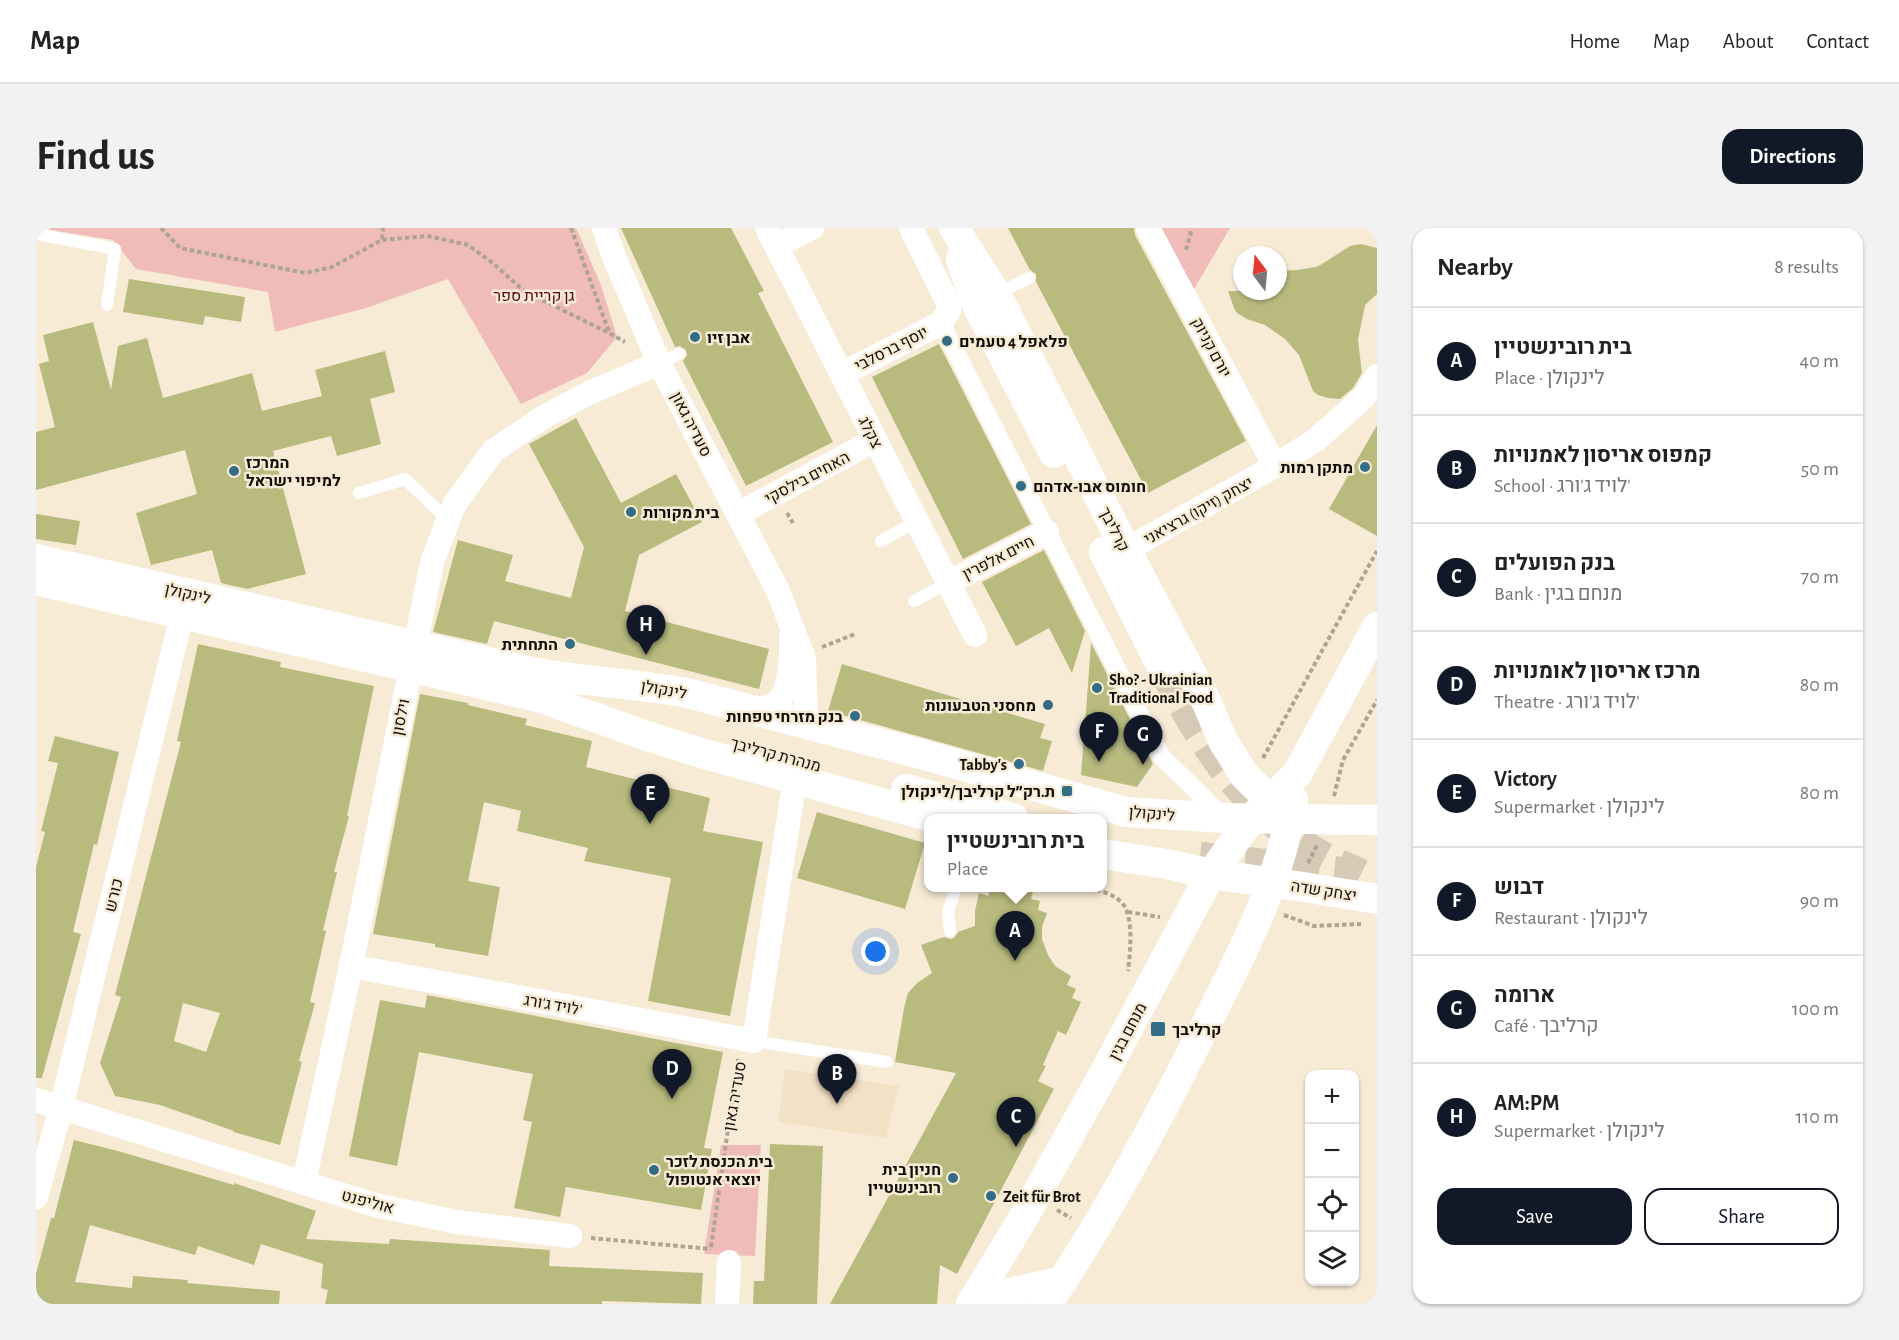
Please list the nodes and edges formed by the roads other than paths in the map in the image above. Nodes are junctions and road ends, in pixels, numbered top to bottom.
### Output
1 (604, 228) edge
2 (812, 228) edge
3 (911, 228) edge
4 (952, 228) edge
5 (1148, 228) edge
6 (36, 234) edge
7 (772, 237) edge
8 (1029, 278) dead end
9 (996, 294) junction
10 (107, 305) dead end
11 (941, 323) junction
12 (668, 355) junction
13 (842, 374) junction
14 (1377, 376) edge
15 (875, 440) junction
16 (1275, 466) junction
17 (359, 493) dead end
18 (738, 514) junction
19 (448, 520) junction
20 (917, 521) junction
21 (1047, 532) junction
22 (880, 541) dead end
23 (1125, 550) junction
24 (36, 559) edge
25 (36, 580) edge
26 (948, 583) junction
27 (914, 601) dead end
28 (185, 604) junction
29 (788, 617) junction
30 (1377, 627) edge
31 (975, 635) dead end
32 (412, 655) junction
33 (1162, 668) tunnel mouth
34 (538, 697) junction
35 (754, 710) junction
36 (816, 725) junction
37 (795, 779) junction
38 (995, 814) edge
39 (1259, 814) junction
40 (924, 816) edge
41 (1377, 820) edge
42 (1107, 855) edge
43 (1211, 874) junction
44 (1284, 884) junction
45 (955, 892) edge
46 (1377, 899) edge
47 (950, 931) dead end
48 (351, 966) junction
49 (754, 1041) junction
50 (887, 1062) dead end
51 (36, 1100) edge
52 (61, 1108) junction
53 (304, 1182) junction
54 (36, 1197) edge
55 (570, 1236) road end
56 (720, 1255) road end
57 (1055, 1292) edge
58 (972, 1302) edge
59 (727, 1304) edge

1 - 12 street, סעדיה גאון
2 - 7 street
3 - 11 street
4 - 9 street, קרליבך
4 - 33 street, קרליבך
5 - 16 street, יורם קניוק
6 - 10 lane
7 - 13 street, צקלג
8 - 9 lane
9 - 23 street, קרליבך
11 - 13 street, יוסף ברסלבי
11 - 21 street
12 - 18 street, סעדיה גאון
12 - 19 street, וילסון
13 - 15 street, צקלג
14 - 16 street, יצחק (זיקו) גרציאני
15 - 18 street, האחים בילסקי
15 - 20 street, צקלג
16 - 23 street, יצחק (זיקו) גרציאני
17 - 19 lane
18 - 29 street, סעדיה גאון
19 - 32 street, וילסון
20 - 22 lane
20 - 26 street, צקלג
21 - 26 street, חיים אלפרין
21 - 39 street
23 - 39 street, קרליבך
24 - 28 street, לינקולן
25 - 28 street, לינקולן
26 - 27 lane
26 - 31 street, צקלג
28 - 32 street, לינקולן
28 - 52 street, כורש
29 - 35 street, סעדיה גאון
29 - 36 street, סעדיה גאון
30 - 39 street, מנחם בגין
32 - 34 street, לינקולן
32 - 35 street, לינקולן
32 - 48 street, וילסון
34 - 37 street, לינקולן
34 - 38 street, מנהרת קרליבך
35 - 36 street, לינקולן
36 - 39 street, לינקולן
37 - 40 street, לינקולן
37 - 49 street, סעדיה גאון
39 - 41 street
39 - 43 street, מנחם בגין
39 - 44 street, מנחם בגין
42 - 43 street
43 - 44 street
43 - 58 street, מנחם בגין
44 - 46 street, יצחק שדה
44 - 57 street, מנחם בגין
45 - 47 lane
48 - 49 street, לויד ג'ורג'
48 - 53 street, וילסון
49 - 50 lane
51 - 52 street, אוליפנט
52 - 53 street, אוליפנט
52 - 54 street, כורש
53 - 55 street, אוליפנט
56 - 59 street
57 - 58 street, מנחם בגין

